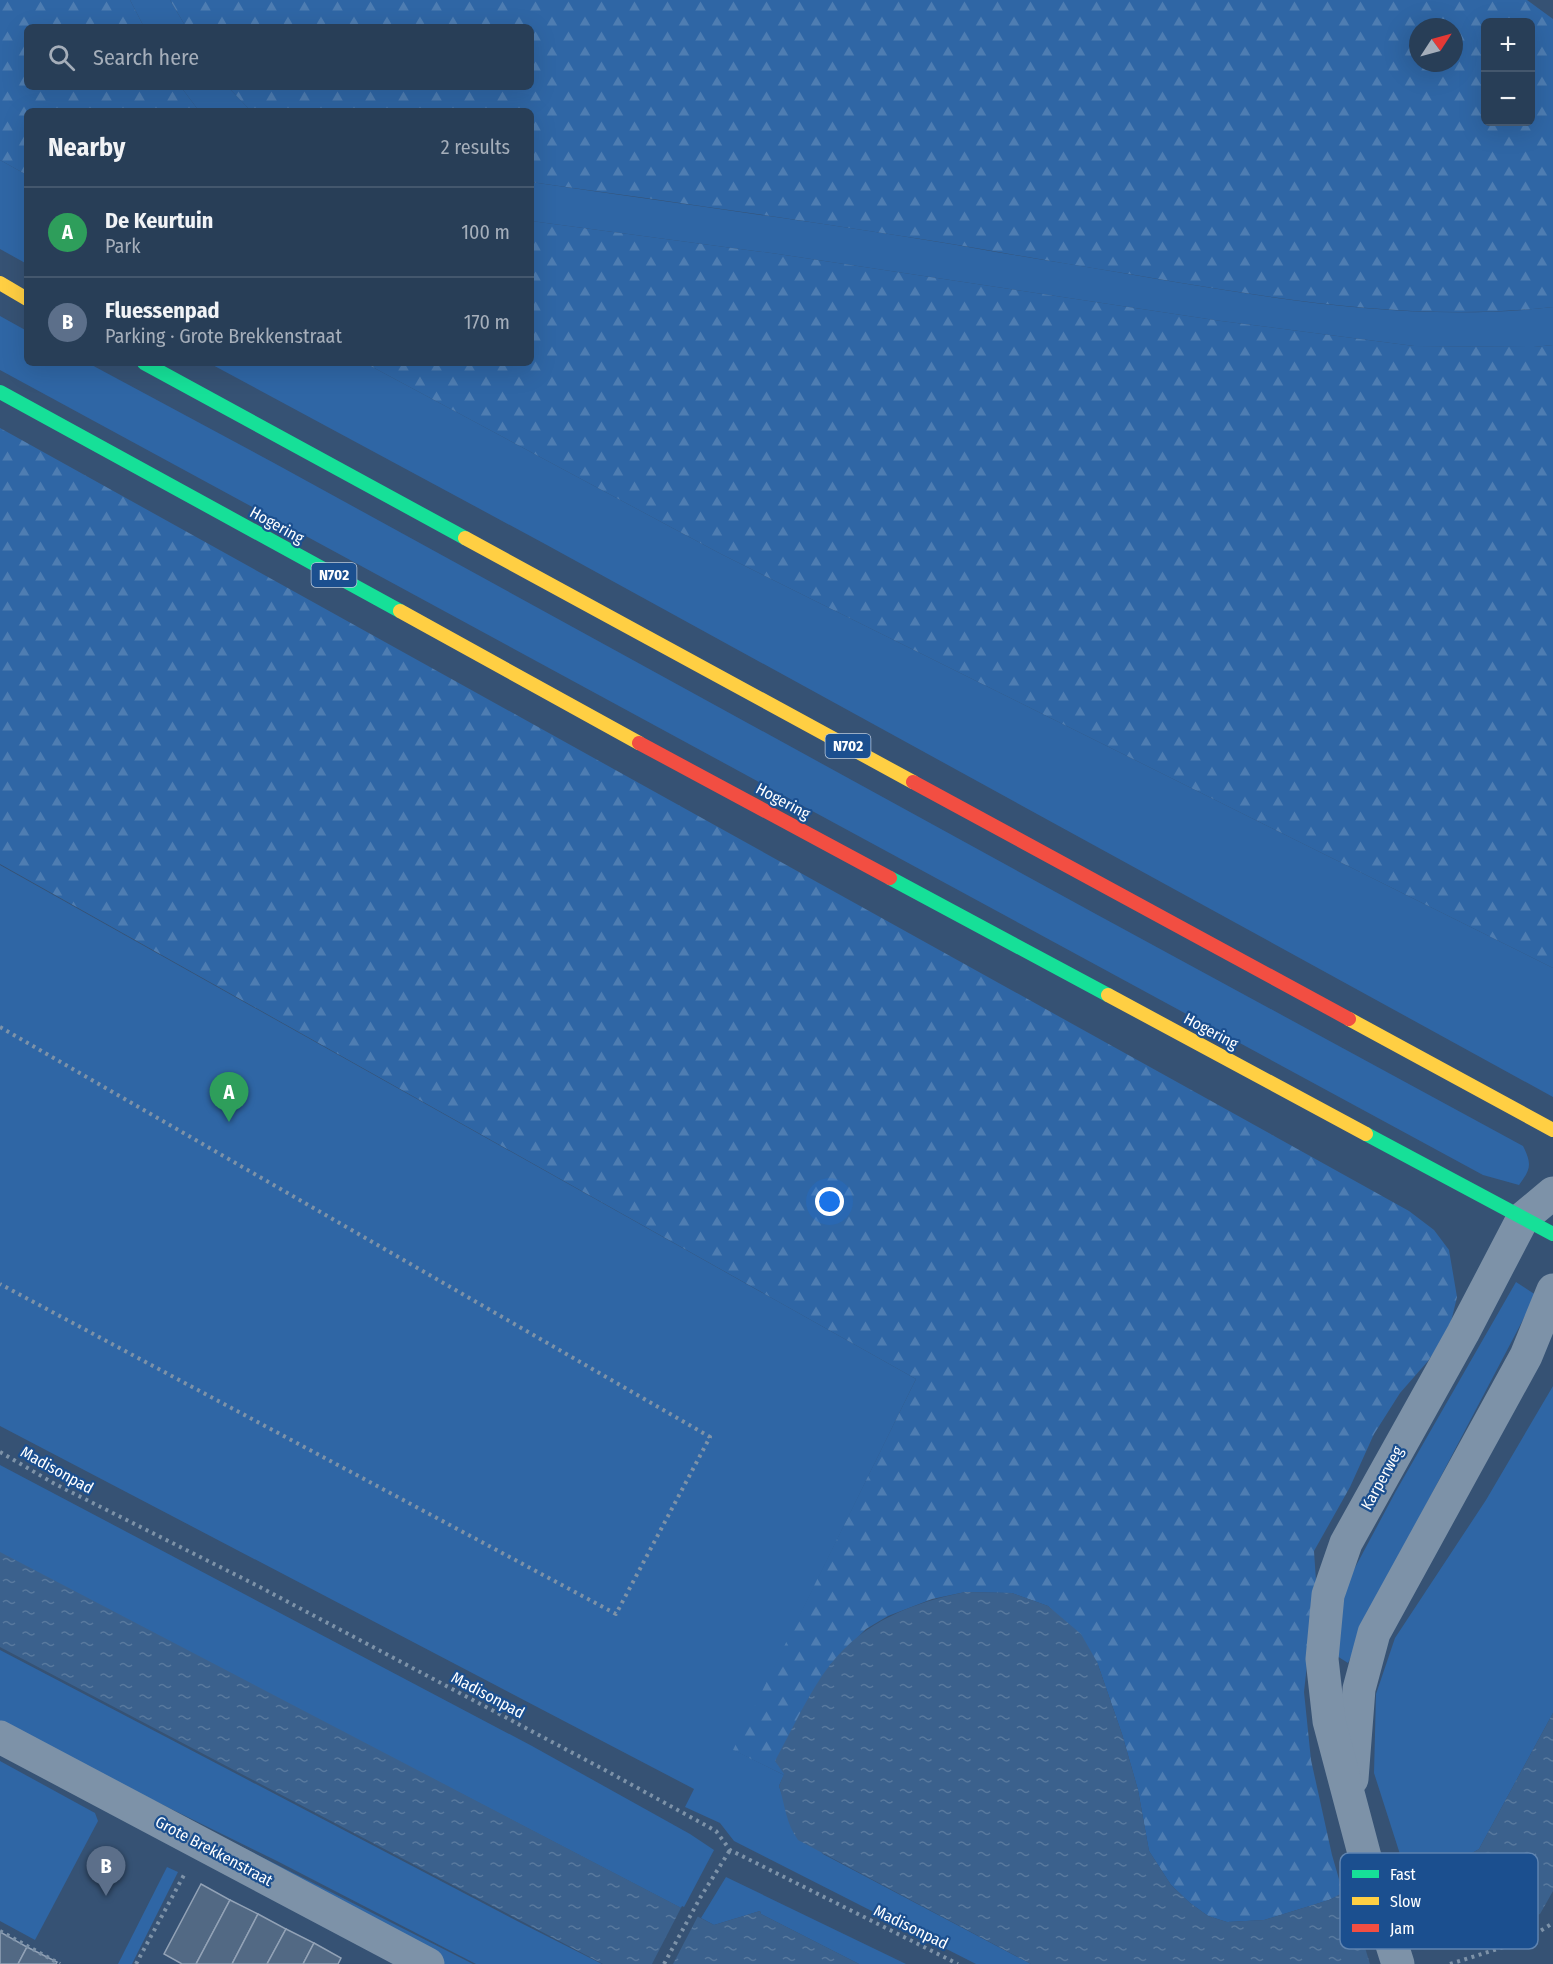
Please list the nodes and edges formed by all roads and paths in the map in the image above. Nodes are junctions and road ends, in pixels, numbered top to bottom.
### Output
1 (0, 283) edge
2 (24, 296) edge
3 (150, 366) edge
4 (0, 392) edge
5 (0, 1027) edge
6 (1553, 1130) edge
7 (1553, 1193) edge
8 (1523, 1218) junction
9 (1553, 1234) edge
10 (0, 1284) edge
11 (1553, 1290) edge
12 (0, 1452) edge
13 (0, 1737) edge
14 (1350, 1798) junction
15 (201, 1844) junction
16 (730, 1850) junction
17 (1364, 1853) edge
18 (1553, 1923) edge
19 (0, 1931) edge
20 (1538, 1932) edge
21 (1393, 1949) edge
22 (1498, 1949) edge
23 (60, 1964) edge
24 (136, 1964) edge
25 (428, 1964) edge
26 (664, 1964) edge
27 (958, 1964) edge
28 (1398, 1964) edge
29 (1450, 1964) edge

1 - 2 highway
3 - 6 highway, N702
4 - 8 highway, Hogering / N702
5 - 10 path
7 - 8 street, Karperweg
8 - 9 highway, Hogering / N702
8 - 14 street, Karperweg
11 - 14 street, Karperweg
12 - 16 path, Madisonpad
13 - 15 street, Grote Brekkenstraat
14 - 17 street, Karperweg
15 - 24 path
15 - 25 street, Grote Brekkenstraat
16 - 26 path
16 - 27 path, Madisonpad
18 - 20 path
19 - 23 path
21 - 28 street, Karperweg
22 - 29 path

